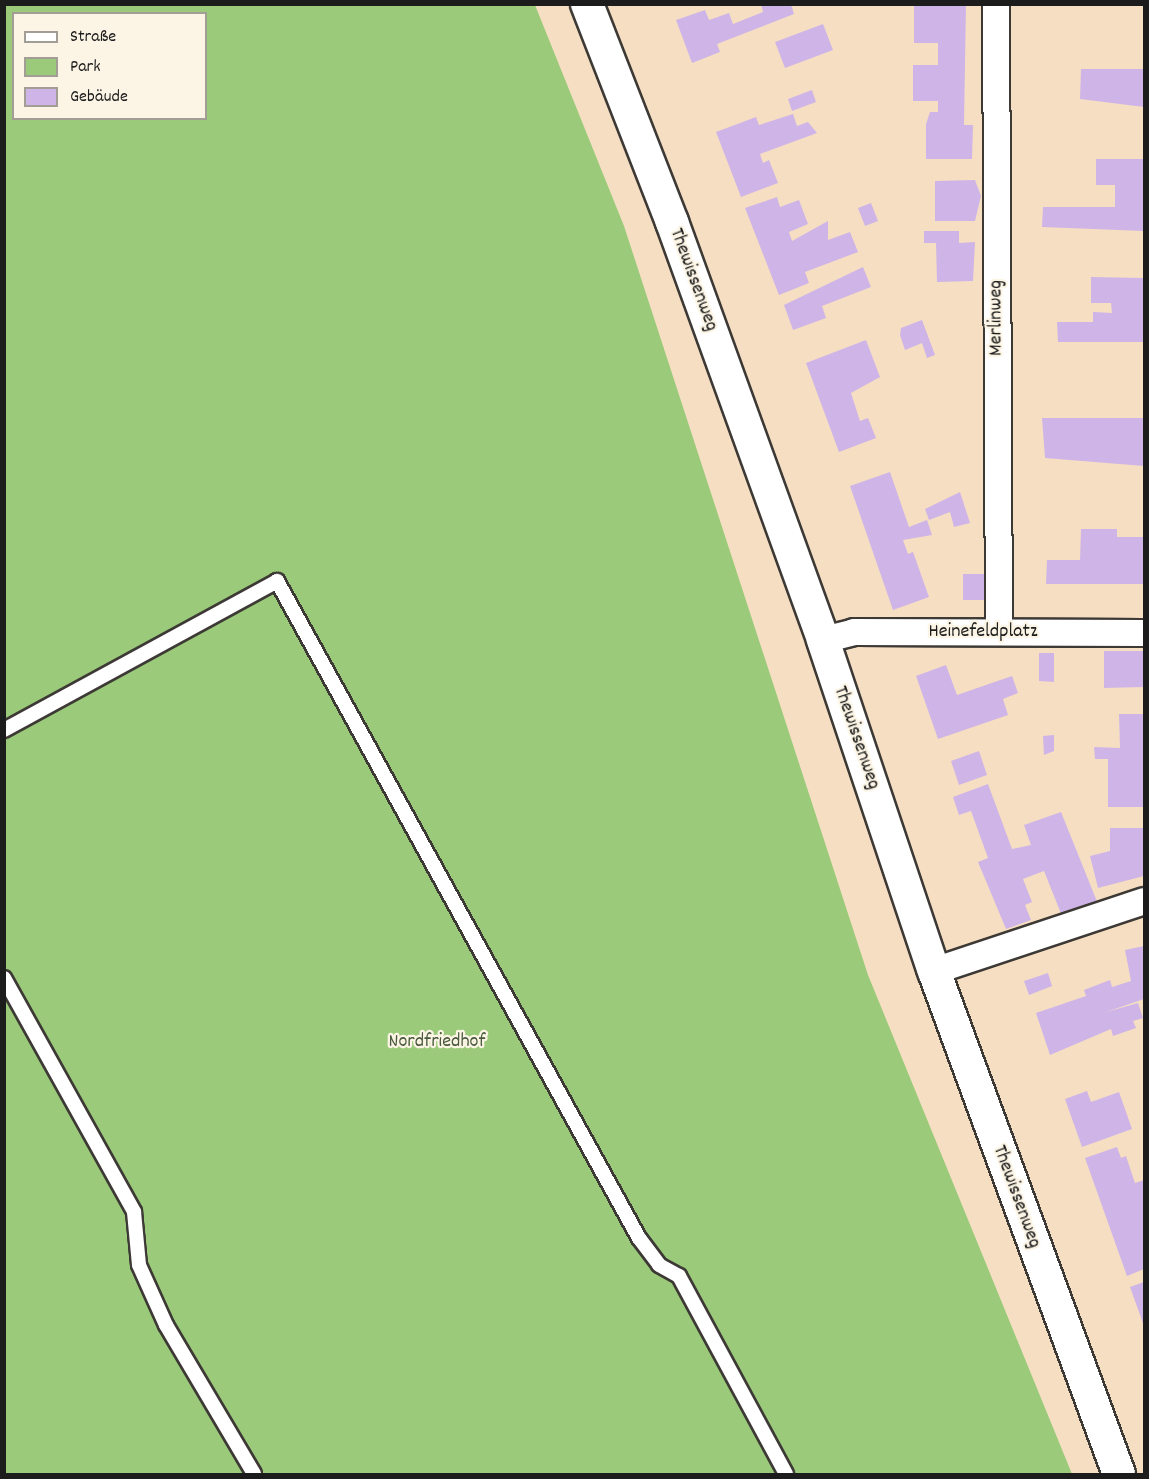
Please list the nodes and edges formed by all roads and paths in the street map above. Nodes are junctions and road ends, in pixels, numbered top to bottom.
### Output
1 (587, 4) edge
2 (996, 4) edge
3 (999, 631) junction
4 (1144, 633) edge
5 (823, 640) junction
6 (4, 730) edge
7 (1144, 901) edge
8 (934, 971) junction
9 (4, 978) edge
10 (254, 1474) edge
11 (786, 1474) edge
12 (1119, 1474) edge

1 - 5 street, Thewissenweg
2 - 3 street, Merlinweg
3 - 4 street, Heinefeldplatz
3 - 5 street, Heinefeldplatz
5 - 8 street, Thewissenweg
6 - 11 lane
7 - 8 street
8 - 12 street, Thewissenweg
9 - 10 lane

